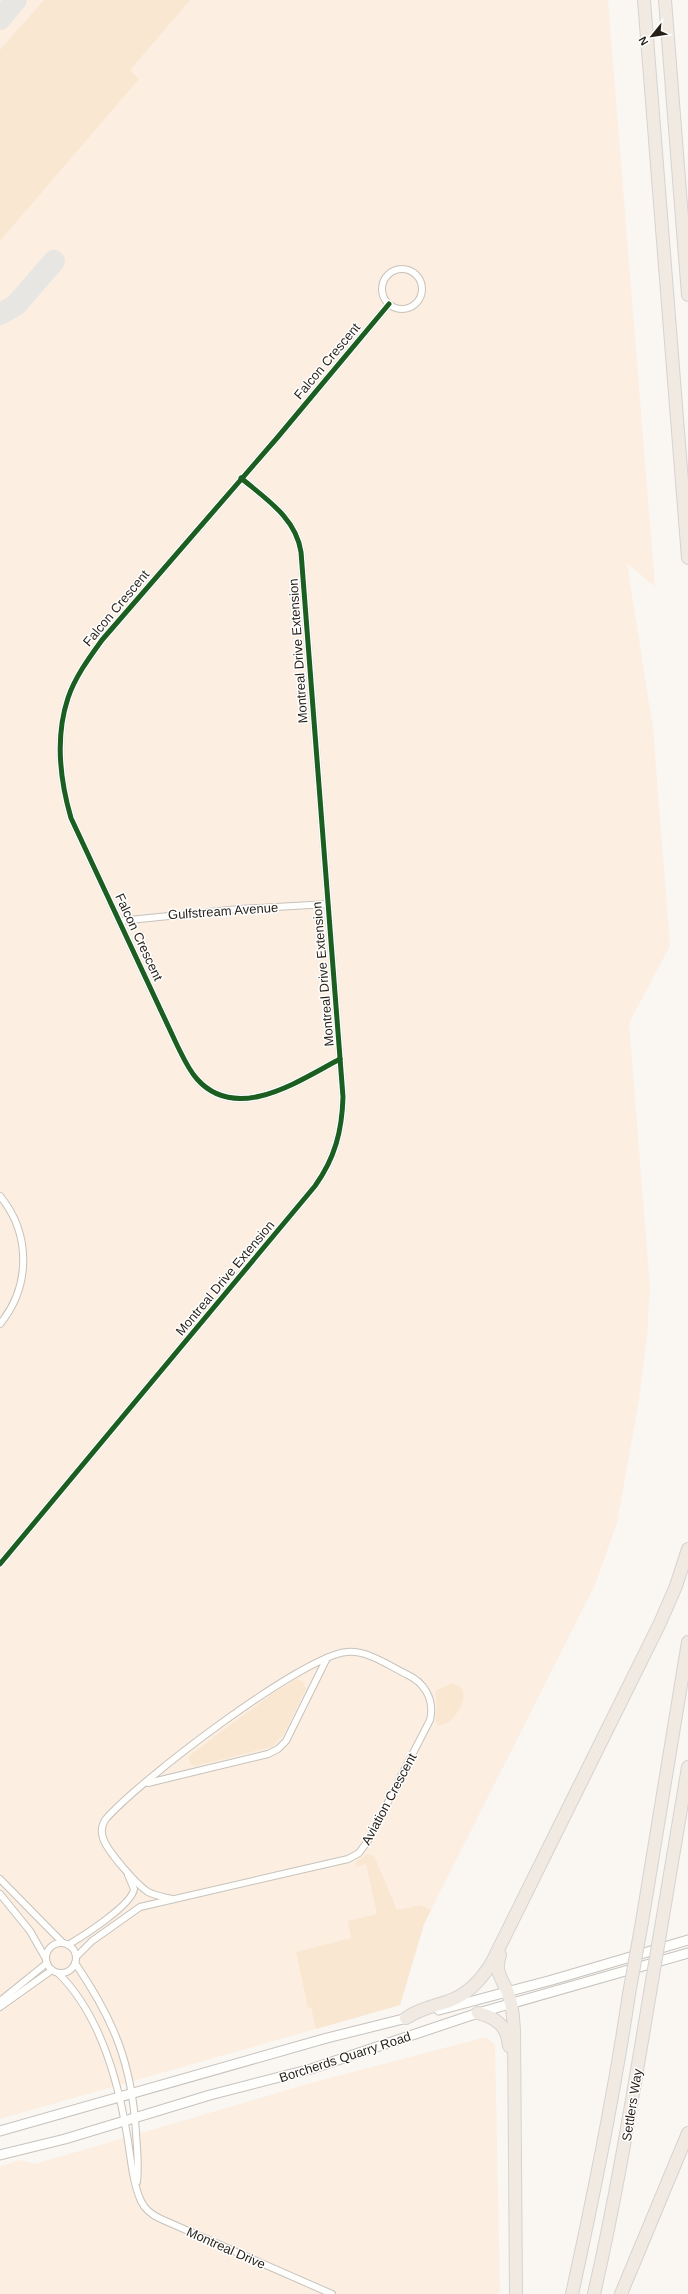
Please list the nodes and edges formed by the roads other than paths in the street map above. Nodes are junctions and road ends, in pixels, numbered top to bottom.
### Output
1 (644, 0) edge
2 (665, 0) edge
3 (688, 295) edge
4 (389, 304) junction
5 (242, 478) junction
6 (688, 558) edge
7 (328, 904) junction
8 (119, 921) junction
9 (340, 1059) junction
10 (0, 1196) edge
11 (0, 1324) edge
12 (688, 1549) edge
13 (0, 1564) edge
14 (688, 1642) edge
15 (327, 1658) junction
16 (688, 1767) edge
17 (144, 1784) junction
18 (125, 1868) junction
19 (0, 1879) edge
20 (0, 1894) edge
21 (172, 1899) junction
22 (688, 1940) edge
23 (504, 1941) junction
24 (66, 1944) junction
25 (688, 1952) edge
26 (76, 1960) junction
27 (47, 1961) junction
28 (55, 1971) junction
29 (508, 1992) junction
30 (0, 2001) edge
31 (511, 2003) junction
32 (0, 2006) edge
33 (478, 2013) junction
34 (406, 2018) junction
35 (514, 2081) junction
36 (132, 2093) junction
37 (119, 2097) junction
38 (135, 2119) junction
39 (124, 2121) junction
40 (0, 2132) edge
41 (688, 2133) edge
42 (0, 2155) edge
43 (137, 2186) junction
44 (332, 2294) edge
45 (516, 2294) edge
46 (572, 2294) edge
47 (594, 2294) edge
48 (621, 2294) edge

1 - 6 highway
2 - 3 highway
4 - 4 street
4 - 5 street, Falcon Crescent
5 - 7 street, Montreal Drive Extension
5 - 8 street, Falcon Crescent
7 - 8 street, Gulfstream Avenue
7 - 9 street, Montreal Drive Extension
8 - 9 street, Falcon Crescent
9 - 13 street, Montreal Drive Extension
10 - 11 street
12 - 23 highway
14 - 46 highway, Settlers Way, bridge
15 - 17 street, Aviation Crescent
15 - 17 street, Aviation Crescent
15 - 21 street, Aviation Crescent
16 - 47 highway, Settlers Way, bridge
17 - 18 street, Aviation Crescent
18 - 21 street, Aviation Crescent
18 - 24 street, Aviation Crescent
19 - 24 street
20 - 27 street
21 - 26 street, Aviation Crescent
22 - 29 main road, Borcherds Quarry Road
23 - 29 highway
23 - 34 highway
24 - 26 street
24 - 27 street
25 - 31 main road, Borcherds Quarry Road
26 - 28 street
26 - 36 street
27 - 28 street
27 - 30 street
28 - 32 street
28 - 37 street
29 - 31 highway
29 - 34 main road, Borcherds Quarry Road
31 - 33 main road, Borcherds Quarry Road
31 - 35 highway
33 - 35 highway
33 - 38 main road, Borcherds Quarry Road
34 - 36 main road, Borcherds Quarry Road
35 - 45 highway
36 - 37 main road, Borcherds Quarry Road
36 - 38 street, Montreal Drive
37 - 39 street, Montreal Drive
37 - 40 main road, Borcherds Quarry Road
38 - 39 main road, Borcherds Quarry Road
38 - 43 street, Montreal Drive
39 - 42 main road, Borcherds Quarry Road
39 - 43 street, Montreal Drive
41 - 48 highway
43 - 44 street, Montreal Drive

